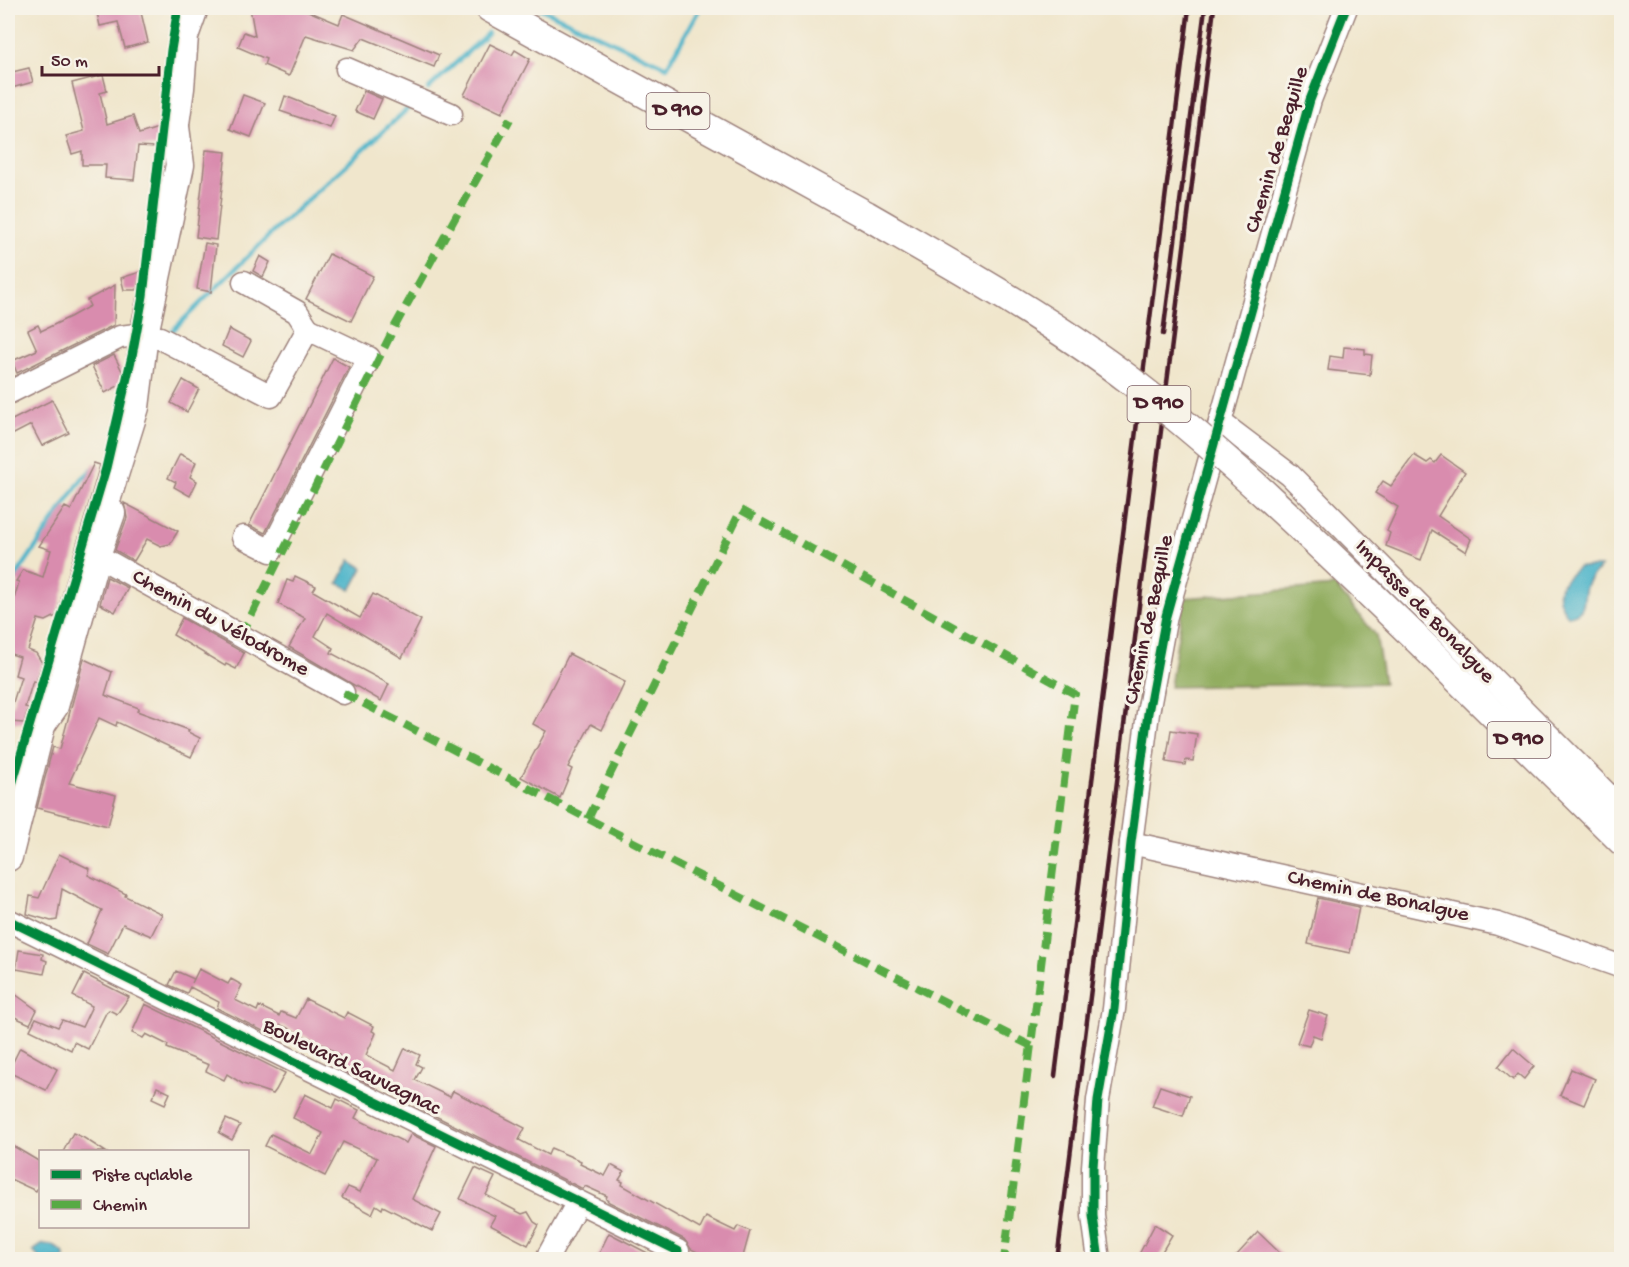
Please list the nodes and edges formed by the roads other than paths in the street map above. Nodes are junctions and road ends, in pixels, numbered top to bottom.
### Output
1 (195, 8) edge
2 (490, 8) edge
3 (1346, 8) edge
4 (346, 69) dead end
5 (451, 114) dead end
6 (244, 282) dead end
7 (308, 329) junction
8 (152, 335) junction
9 (8, 393) edge
10 (1220, 422) junction
11 (243, 537) dead end
12 (100, 543) junction
13 (343, 693) dead end
14 (1622, 809) edge
15 (18, 814) junction
16 (8, 841) edge
17 (1622, 841) edge
18 (1131, 843) junction
19 (8, 857) edge
20 (8, 920) edge
21 (8, 936) edge
22 (66, 948) junction
23 (1622, 967) edge
24 (578, 1202) junction
25 (676, 1255) edge
26 (546, 1260) edge
27 (1099, 1260) edge

1 - 8 main road
2 - 17 main road, D 910, bridge
3 - 10 street, Chemin de Bequille
4 - 5 street
6 - 7 street
7 - 8 street
7 - 11 street
8 - 9 street
8 - 12 main road
10 - 14 street, Impasse de Bonalgue
10 - 18 street, Chemin de Bequille
12 - 13 street, Chemin du Vélodrome
12 - 15 main road
15 - 16 main road
15 - 19 main road
18 - 23 street, Chemin de Bonalgue
18 - 27 street, Chemin de Bequille
20 - 22 street, Boulevard Sauvagnac
21 - 22 street, Boulevard Sauvagnac
22 - 24 street, Boulevard Sauvagnac
24 - 25 street, Boulevard Sauvagnac
24 - 26 street

